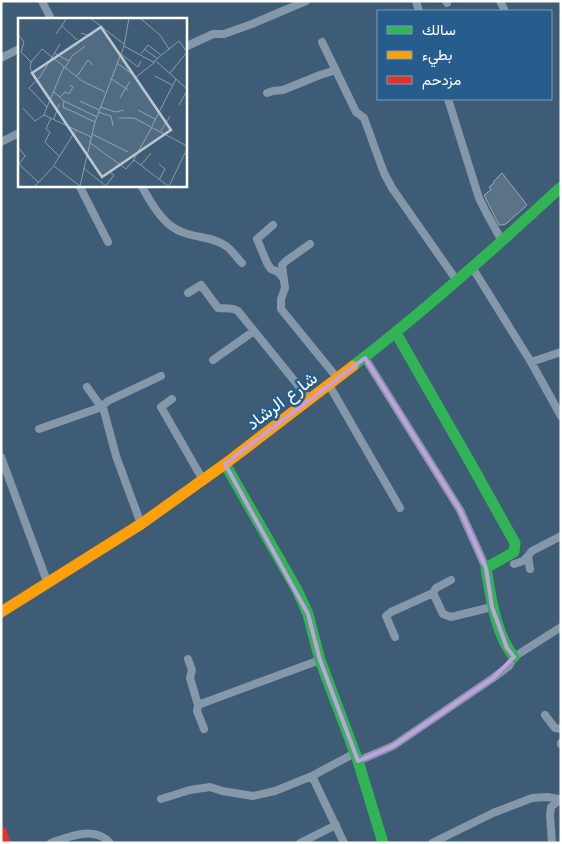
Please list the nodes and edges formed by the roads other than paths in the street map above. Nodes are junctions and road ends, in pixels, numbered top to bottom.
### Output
1 (42, 1) edge
2 (306, 1) edge
3 (500, 1) edge
4 (504, 9) dead end
5 (50, 18) edge
6 (322, 42) dead end
7 (186, 47) edge
8 (18, 50) edge
9 (1, 58) edge
10 (336, 70) junction
11 (267, 93) dead end
12 (448, 100) edge
13 (18, 134) edge
14 (1, 142) edge
15 (80, 186) edge
16 (142, 186) edge
17 (561, 187) edge
18 (273, 225) dead end
19 (502, 241) junction
20 (108, 242) dead end
21 (310, 244) dead end
22 (242, 263) dead end
23 (472, 267) junction
24 (285, 280) junction
25 (456, 281) junction
26 (188, 293) dead end
27 (254, 331) junction
28 (396, 333) junction
29 (561, 352) edge
30 (365, 358) junction
31 (213, 360) dead end
32 (530, 362) junction
33 (161, 376) dead end
34 (334, 382) junction
35 (88, 387) dead end
36 (172, 399) dead end
37 (310, 400) junction
38 (101, 407) junction
39 (561, 416) edge
40 (39, 429) dead end
41 (1, 457) edge
42 (225, 464) junction
43 (203, 480) junction
44 (400, 508) dead end
45 (141, 524) junction
46 (561, 536) edge
47 (528, 556) junction
48 (514, 564) dead end
49 (486, 568) junction
50 (530, 569) dead end
51 (451, 580) dead end
52 (48, 584) junction
53 (433, 593) junction
54 (492, 607) junction
55 (1, 612) edge
56 (561, 627) edge
57 (394, 637) dead end
58 (514, 657) junction
59 (188, 659) dead end
60 (320, 660) junction
61 (198, 705) junction
62 (545, 715) dead end
63 (204, 729) dead end
64 (561, 729) edge
65 (357, 757) junction
66 (312, 776) junction
67 (161, 799) dead end
68 (560, 799) edge
69 (336, 825) junction
70 (1, 832) edge
71 (5, 843) edge
72 (51, 843) edge
73 (110, 843) edge
74 (300, 843) edge
75 (344, 843) edge
76 (383, 843) edge
77 (432, 843) edge
78 (552, 843) edge

1 - 5 street
2 - 7 street
3 - 4 street
6 - 10 street
8 - 9 street
10 - 11 street
10 - 25 street
12 - 19 street
13 - 14 street
15 - 20 street
16 - 22 street
17 - 19 street, شارع الرشاد
18 - 24 street
19 - 23 street, شارع الرشاد
21 - 24 street
23 - 25 street, شارع الرشاد
23 - 32 street
24 - 34 street
25 - 28 street, شارع الرشاد
26 - 27 street
27 - 31 street
27 - 37 street
28 - 30 street, شارع الرشاد
28 - 49 street
29 - 32 street
30 - 34 street, شارع الرشاد
30 - 49 street
32 - 39 street
33 - 38 street
34 - 37 street, شارع الرشاد
34 - 44 street
35 - 38 street
36 - 43 street
37 - 42 street, شارع الرشاد
38 - 40 street
38 - 45 street
41 - 52 street
42 - 43 street, شارع الرشاد
42 - 60 street
43 - 45 street, شارع الرشاد
45 - 52 street, شارع الرشاد
46 - 47 street
47 - 48 street
47 - 50 street
49 - 54 street
51 - 53 street
52 - 55 street, شارع الرشاد
53 - 54 street
53 - 57 street
54 - 58 street
56 - 58 street
58 - 65 street
59 - 61 street
60 - 61 street
60 - 65 street
61 - 63 street
62 - 64 street
65 - 66 street
65 - 76 street
66 - 67 street
66 - 69 street
68 - 77 street
68 - 78 street
69 - 74 street
69 - 75 street
70 - 71 street
72 - 73 street

